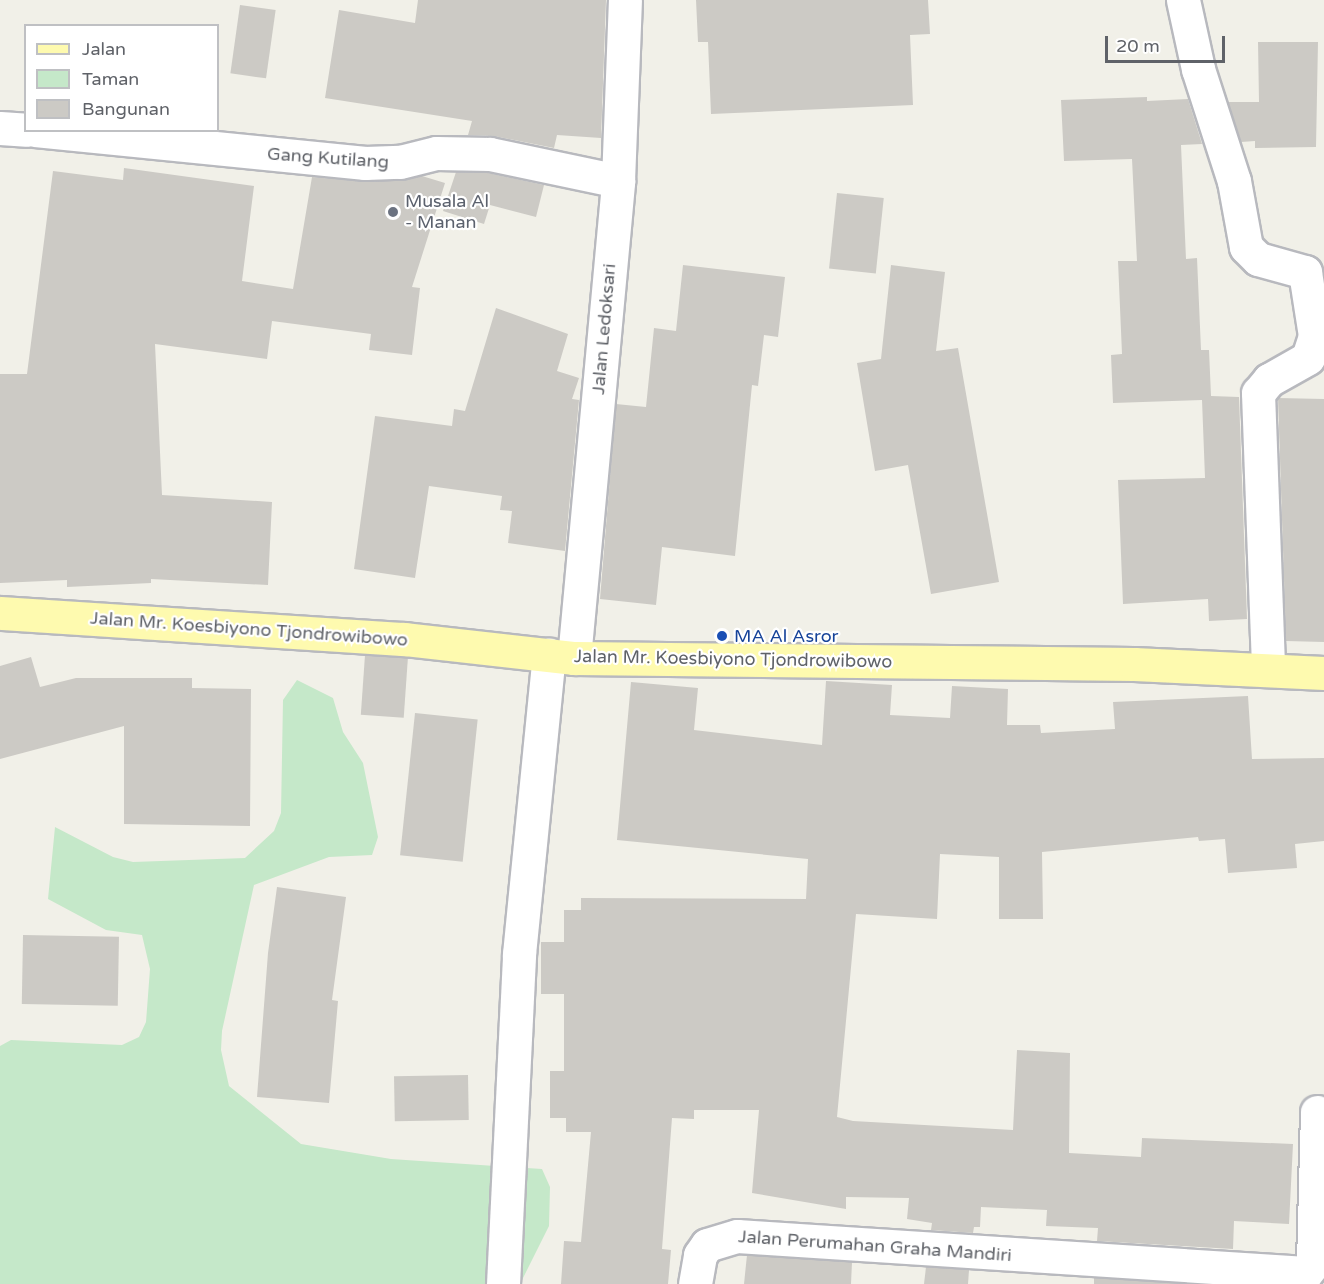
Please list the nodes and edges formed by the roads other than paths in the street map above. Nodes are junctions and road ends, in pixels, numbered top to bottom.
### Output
1 (625, 0) edge
2 (1183, 0) edge
3 (0, 128) edge
4 (24, 130) edge
5 (55, 132) edge
6 (618, 181) junction
7 (1314, 271) edge
8 (0, 613) edge
9 (562, 656) junction
10 (1268, 670) junction
11 (1324, 673) edge
12 (1317, 1112) dead end
13 (1050, 1271) edge
14 (1278, 1278) edge
15 (503, 1284) edge
16 (695, 1284) edge

1 - 6 street, Jalan Ledoksari
2 - 7 street
3 - 4 street
5 - 6 street, Gang Kutilang
6 - 9 street, Jalan Ledoksari
7 - 10 street
8 - 9 main road, Jalan Mr. Koesbiyono Tjondrowibowo
9 - 10 main road, Jalan Mr. Koesbiyono Tjondrowibowo
9 - 15 street, Jalan Ledoksari
10 - 11 main road, Jalan Mr. Koesbiyono Tjondrowibowo
12 - 14 street, Jalan Perumahan Graha Mandiri
13 - 14 street, Jalan Perumahan Graha Mandiri
13 - 16 street, Jalan Perumahan Graha Mandiri

